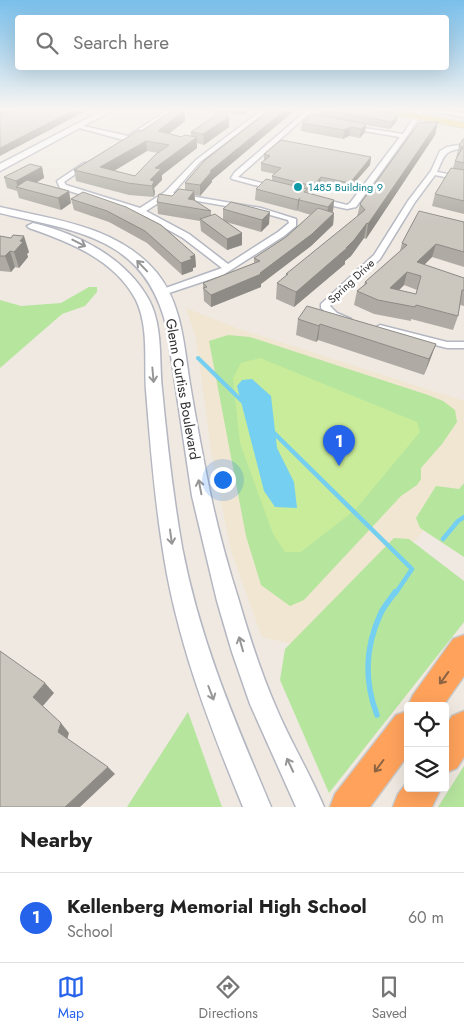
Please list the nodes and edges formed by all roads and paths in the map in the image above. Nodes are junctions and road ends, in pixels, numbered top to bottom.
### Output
1 (40, 148) edge
2 (49, 148) edge
3 (214, 148) edge
4 (265, 148) edge
5 (395, 148) edge
6 (452, 148) edge
7 (91, 161) edge
8 (0, 168) edge
9 (433, 173) junction
10 (0, 176) edge
11 (464, 179) edge
12 (284, 191) edge
13 (168, 194) junction
14 (311, 198) edge
15 (0, 204) edge
16 (0, 210) edge
17 (141, 211) junction
18 (0, 216) edge
19 (62, 222) junction
20 (227, 268) junction
21 (163, 292) junction
22 (351, 321) edge
23 (370, 325) edge
24 (464, 345) edge
25 (464, 650) edge
26 (427, 702) edge
27 (464, 728) edge
28 (404, 732) edge
29 (449, 750) edge
30 (421, 792) edge
31 (257, 807) edge
32 (310, 807) edge
33 (348, 807) edge
34 (411, 807) edge

1 - 8 main road
2 - 10 main road
3 - 13 street
4 - 12 street
5 - 14 street
6 - 9 street, Spring Drive
7 - 17 street
9 - 11 street
9 - 22 street, Spring Drive
13 - 17 street
13 - 20 street
15 - 19 main road
16 - 19 main road, Glenn Curtiss Boulevard
17 - 20 street
18 -> 31 main road, Glenn Curtiss Boulevard
21 -> 19 main road, Glenn Curtiss Boulevard
20 - 21 street
32 -> 21 main road, Glenn Curtiss Boulevard
23 - 24 street
25 -> 26 highway
27 - 29 highway
28 -> 33 highway
30 - 34 highway

